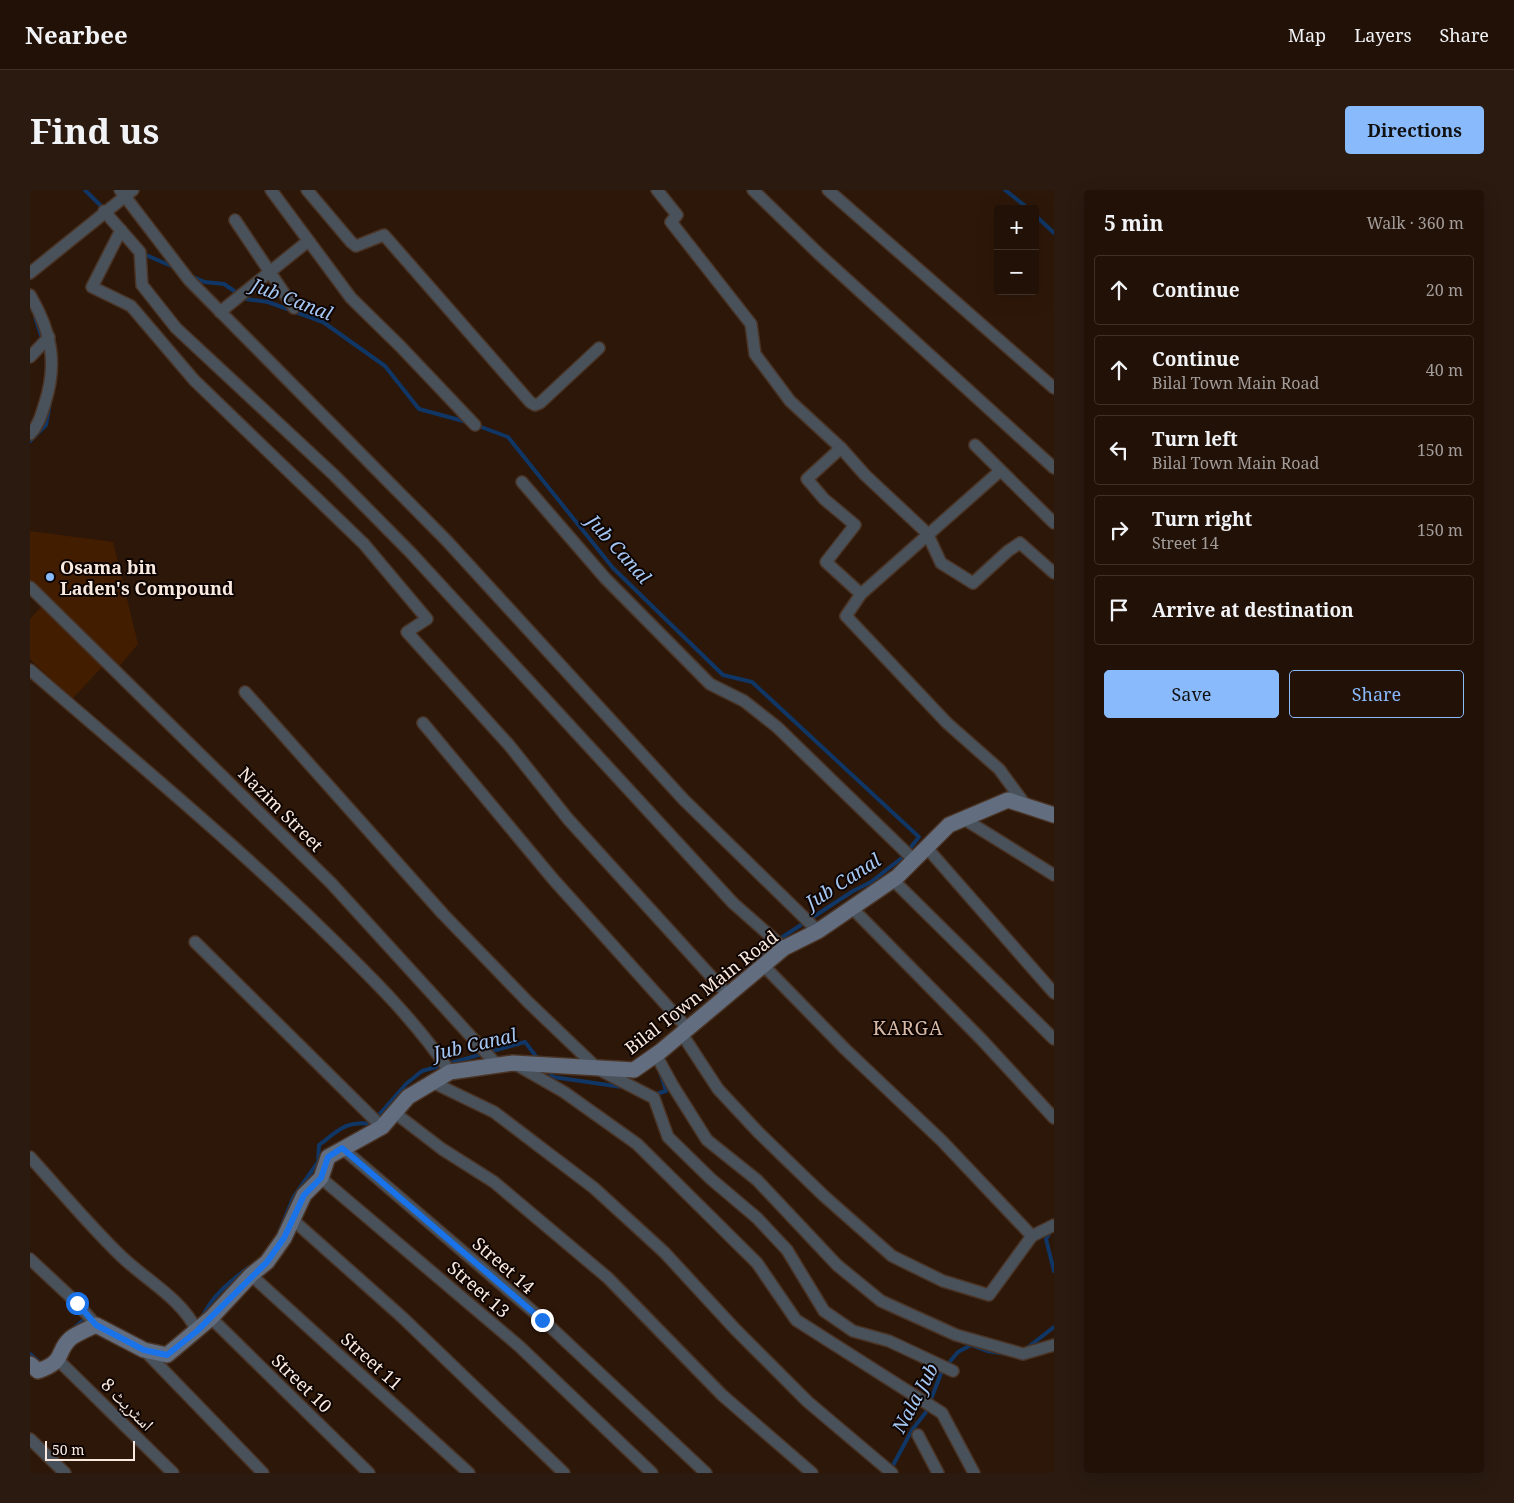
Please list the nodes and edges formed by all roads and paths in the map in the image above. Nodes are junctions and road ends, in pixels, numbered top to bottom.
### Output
1 (271, 190) edge
2 (307, 190) edge
3 (657, 190) edge
4 (753, 190) edge
5 (828, 190) edge
6 (126, 192) edge
7 (104, 211) junction
8 (235, 220) dead end
9 (121, 230) junction
10 (307, 242) junction
11 (30, 272) edge
12 (270, 272) junction
13 (31, 299) edge
14 (294, 308) dead end
15 (220, 312) junction
16 (49, 337) junction
17 (599, 348) dead end
18 (30, 357) edge
19 (1054, 388) edge
20 (475, 425) dead end
21 (30, 434) edge
22 (974, 445) dead end
23 (840, 448) junction
24 (1054, 468) edge
25 (1000, 471) junction
26 (522, 482) dead end
27 (1054, 523) edge
28 (927, 534) junction
29 (1054, 573) edge
30 (30, 587) edge
31 (861, 594) junction
32 (30, 670) edge
33 (245, 692) dead end
34 (423, 723) dead end
35 (1028, 806) junction
36 (1054, 815) edge
37 (964, 819) junction
38 (926, 848) junction
39 (914, 860) junction
40 (1054, 875) edge
41 (893, 880) junction
42 (852, 908) junction
43 (818, 930) junction
44 (195, 942) dead end
45 (784, 948) junction
46 (764, 965) junction
47 (1054, 993) edge
48 (728, 995) junction
49 (685, 1031) junction
50 (1054, 1040) edge
51 (656, 1055) junction
52 (513, 1063) junction
53 (497, 1065) junction
54 (598, 1069) junction
55 (450, 1072) junction
56 (434, 1083) junction
57 (395, 1113) junction
58 (1054, 1118) edge
59 (382, 1127) junction
60 (342, 1148) junction
61 (30, 1157) edge
62 (321, 1178) junction
63 (293, 1220) junction
64 (1054, 1226) edge
65 (1032, 1236) junction
66 (30, 1259) edge
67 (251, 1275) junction
68 (211, 1318) junction
69 (96, 1325) junction
70 (197, 1331) junction
71 (1054, 1345) edge
72 (144, 1350) junction
73 (58, 1360) junction
74 (30, 1364) edge
75 (953, 1371) dead end
76 (918, 1435) dead end
77 (30, 1440) edge
78 (64, 1473) edge
79 (173, 1473) edge
80 (262, 1473) edge
81 (369, 1473) edge
82 (469, 1473) edge
83 (564, 1473) edge
84 (652, 1473) edge
85 (706, 1473) edge
86 (812, 1473) edge
87 (892, 1473) edge
88 (938, 1473) edge
89 (974, 1473) edge

1 - 10 street
2 - 17 street
3 - 23 street
4 - 24 street
5 - 19 street
6 - 7 street
6 - 15 street
7 - 9 street
7 - 11 street
8 - 12 street
9 - 45 street
9 - 48 street
10 - 12 street
10 - 20 street
12 - 14 street
12 - 15 street
13 - 16 street
15 - 43 street
16 - 18 street
16 - 21 street
22 - 25 street
23 - 28 street
23 - 31 street
25 - 27 street
25 - 28 street
26 - 39 street
28 - 29 street
28 - 31 street
30 - 53 street, Nazim Street
31 - 35 street
32 - 55 street
33 - 54 street
34 - 49 street
35 - 36 street, Bilal Town Main Road
35 - 37 street, Bilal Town Main Road
37 - 38 street, Bilal Town Main Road
37 - 40 street
38 - 39 street, Bilal Town Main Road
38 - 47 street
39 - 41 street, Bilal Town Main Road
41 - 42 street, Bilal Town Main Road
41 - 50 street
42 - 43 street, Bilal Town Main Road
42 - 58 street
43 - 45 street, Bilal Town Main Road
44 - 59 street
45 - 46 street, Bilal Town Main Road
46 - 48 street, Bilal Town Main Road
46 - 65 street
48 - 49 street, Bilal Town Main Road
49 - 51 street, Bilal Town Main Road
49 - 65 street
51 - 54 street, Bilal Town Main Road
51 - 71 street
52 - 53 street, Bilal Town Main Road
52 - 54 street, Bilal Town Main Road
52 - 89 street
53 - 55 street, Bilal Town Main Road
54 - 75 street
55 - 56 street, Bilal Town Main Road
56 - 57 street, Bilal Town Main Road
56 - 87 street
57 - 59 street, Bilal Town Main Road
57 - 86 street
59 - 60 street, Bilal Town Main Road
60 - 62 street, Bilal Town Main Road
60 - 85 street, Street 14
61 - 70 street
62 - 63 street, Bilal Town Main Road
62 - 84 street, Street 13
63 - 67 street, Bilal Town Main Road
63 - 83 street
64 - 65 street
66 - 69 street
67 - 68 street, Bilal Town Main Road
67 - 82 street, Street 11
68 - 70 street, Bilal Town Main Road
68 - 81 street, Street 10
69 - 72 street, Bilal Town Main Road
69 - 73 street
70 - 72 street, Bilal Town Main Road
72 - 80 street
73 - 74 street
73 - 79 street, اسٹریٹ 8
76 - 88 street
77 - 78 street

